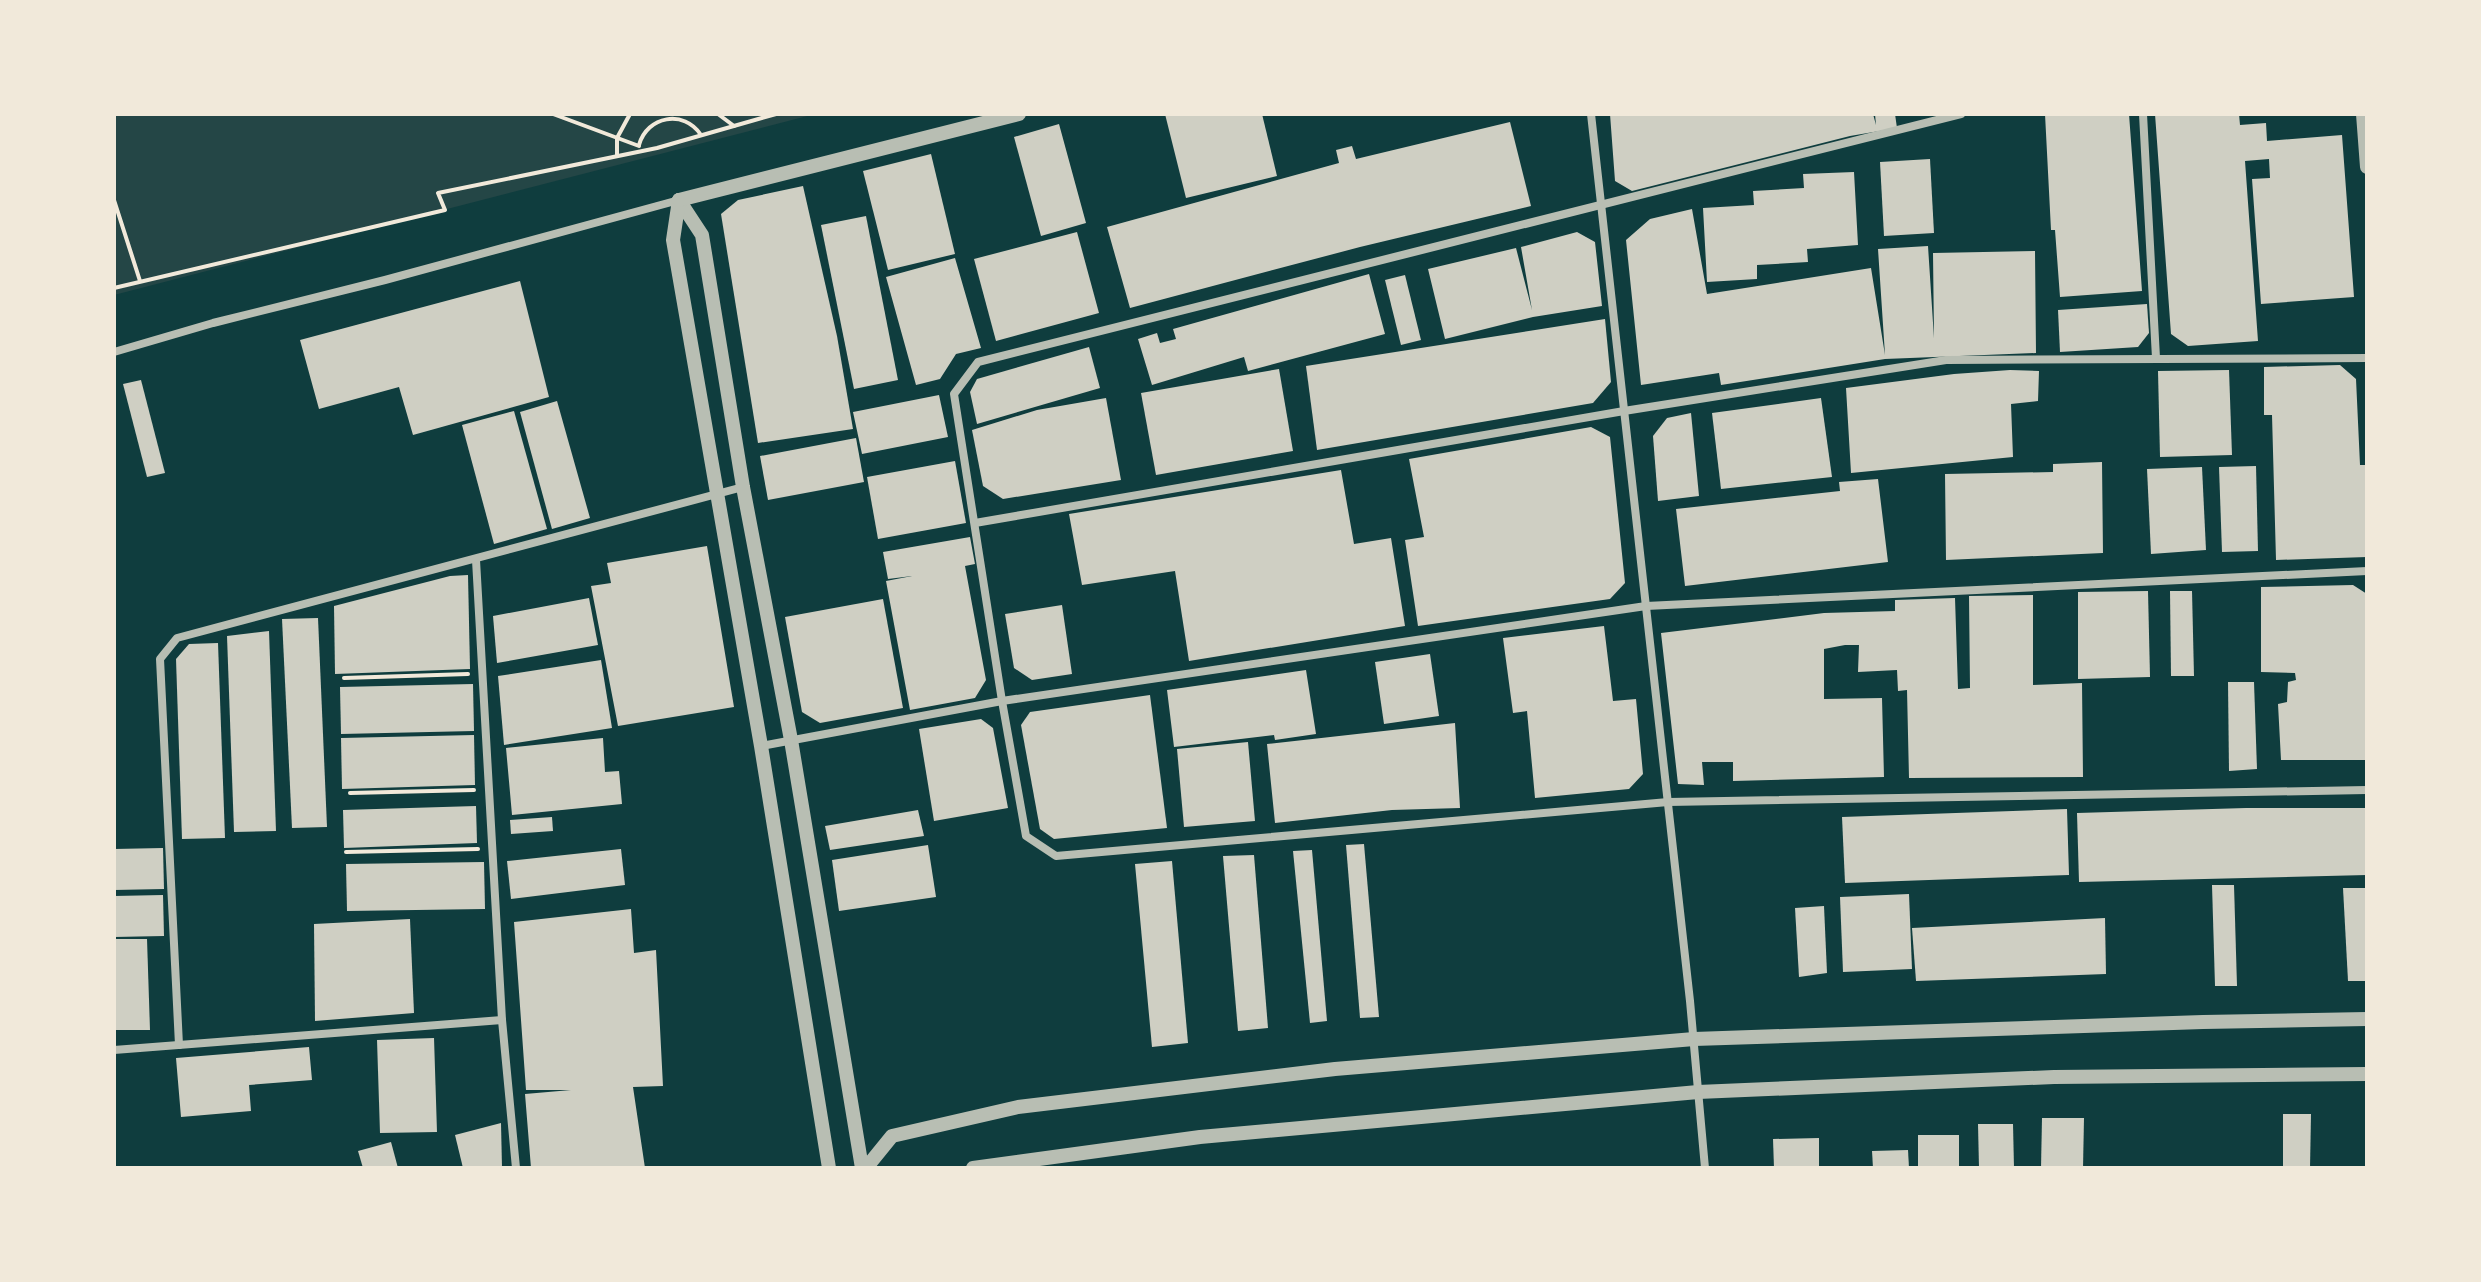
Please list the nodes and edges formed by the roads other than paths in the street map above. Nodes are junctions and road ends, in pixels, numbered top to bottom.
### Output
1 (1019, 114) edge
2 (1591, 114) edge
3 (1961, 114) edge
4 (2143, 114) edge
5 (2363, 114) edge
6 (2367, 167) edge
7 (679, 200) junction
8 (1601, 204) junction
9 (114, 352) edge
10 (2156, 358) junction
11 (2367, 358) edge
12 (1624, 411) junction
13 (743, 487) junction
14 (716, 496) junction
15 (975, 523) junction
16 (476, 560) junction
17 (2367, 571) edge
18 (1646, 606) junction
19 (1002, 701) junction
20 (791, 740) junction
21 (761, 746) junction
22 (2367, 790) edge
23 (1668, 802) junction
24 (2367, 1019) edge
25 (502, 1020) junction
26 (1694, 1039) junction
27 (179, 1045) junction
28 (114, 1050) edge
29 (2367, 1074) edge
30 (1698, 1092) junction
31 (516, 1168) edge
32 (829, 1168) edge
33 (864, 1168) edge
34 (973, 1168) edge
35 (1705, 1168) edge

1 - 7 street
2 - 8 street
3 - 8 street
4 - 10 street
5 - 6 street
7 - 9 street
7 - 13 street
7 - 14 street
8 - 12 street
8 - 15 street
10 - 11 street
10 - 12 street
12 - 15 street
12 - 18 street
13 - 14 street
13 - 20 street
14 - 16 street
14 - 21 street
15 - 19 street
16 - 25 street
16 - 27 street
17 - 18 street
18 - 19 street
18 - 23 street
19 - 20 street
19 - 23 street
20 - 21 street
20 - 33 street
21 - 32 street
22 - 23 street
23 - 26 street
24 - 26 street
25 - 27 street
25 - 31 street
26 - 30 street
26 - 33 street
27 - 28 street
29 - 30 street
30 - 34 street
30 - 35 street

